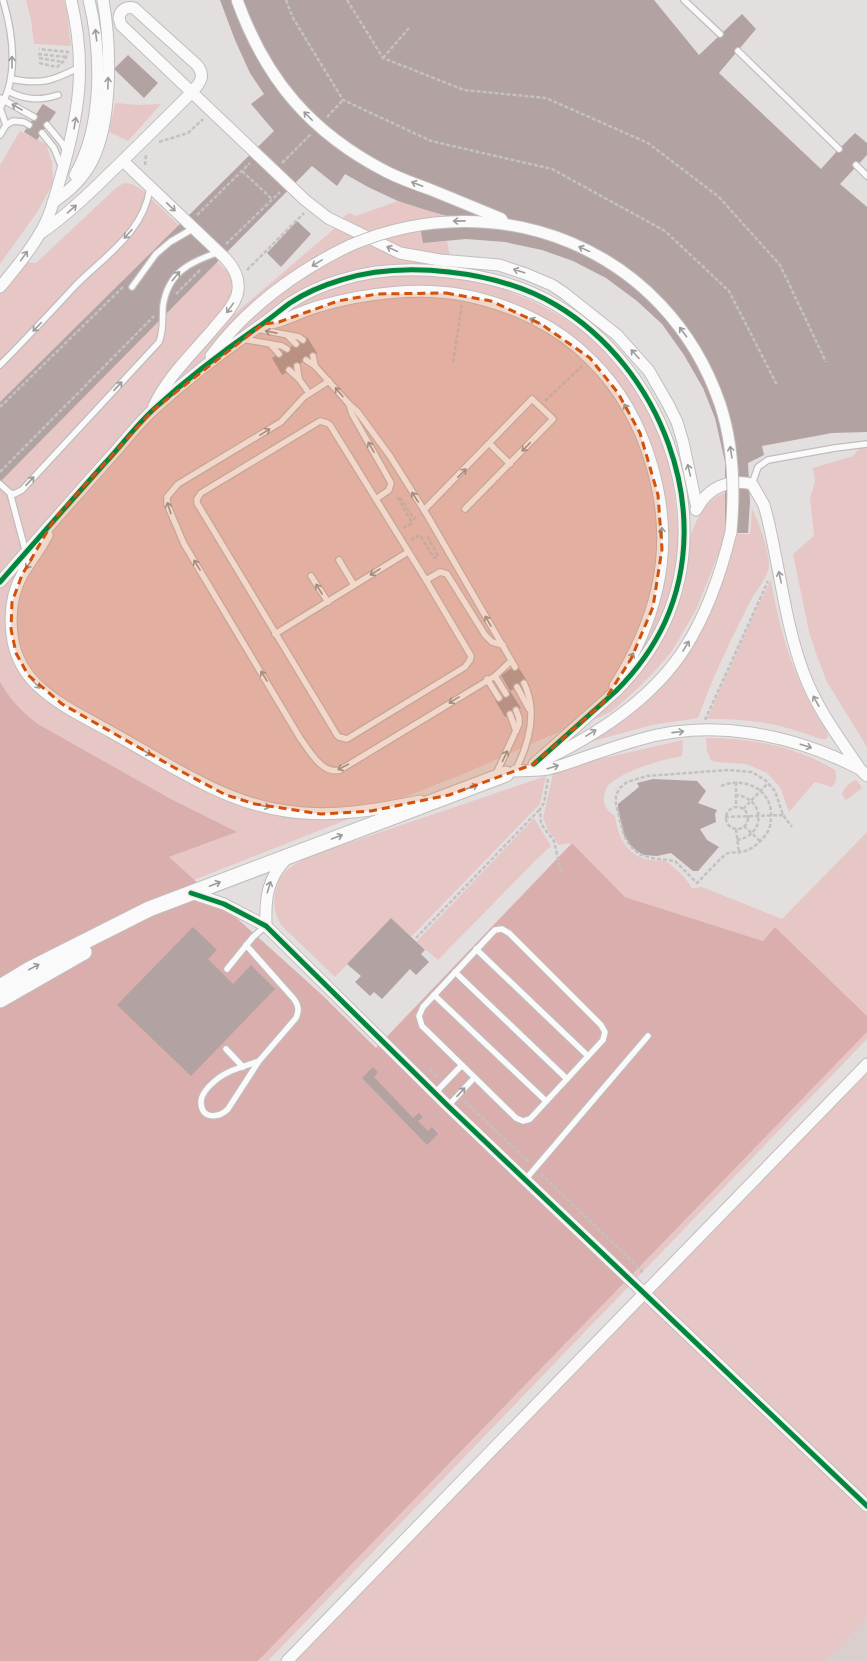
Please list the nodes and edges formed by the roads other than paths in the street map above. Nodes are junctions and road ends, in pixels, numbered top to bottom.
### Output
1 (3, 0) edge
2 (71, 0) edge
3 (89, 0) edge
4 (102, 0) edge
5 (237, 0) edge
6 (684, 0) edge
7 (720, 34) dead end
8 (738, 51) dead end
9 (80, 67) junction
10 (11, 79) junction
11 (8, 91) junction
12 (192, 92) junction
13 (58, 95) dead end
14 (2, 99) edge
15 (0, 108) edge
16 (34, 117) dead end
17 (29, 125) dead end
18 (47, 125) dead end
19 (6, 126) junction
20 (42, 133) dead end
21 (0, 135) edge
22 (838, 148) dead end
23 (68, 155) junction
24 (123, 160) junction
25 (856, 165) dead end
26 (63, 170) junction
27 (867, 176) edge
28 (150, 187) junction
29 (53, 202) junction
30 (518, 226) junction
31 (194, 228) junction
32 (41, 232) junction
33 (219, 252) junction
34 (439, 265) junction
35 (0, 287) edge
36 (132, 287) dead end
37 (564, 293) junction
38 (556, 305) junction
39 (260, 326) junction
40 (286, 334) junction
41 (242, 338) junction
42 (303, 340) dead end
43 (270, 343) junction
44 (296, 344) dead end
45 (287, 349) dead end
46 (279, 354) dead end
47 (313, 356) dead end
48 (306, 360) dead end
49 (0, 366) edge
50 (297, 366) dead end
51 (315, 366) junction
52 (202, 369) junction
53 (289, 370) dead end
54 (300, 380) junction
55 (329, 380) junction
56 (309, 393) junction
57 (349, 404) junction
58 (153, 410) junction
59 (490, 444) junction
60 (867, 444) edge
61 (510, 464) junction
62 (0, 484) edge
63 (752, 484) junction
64 (10, 493) junction
65 (376, 499) junction
66 (697, 508) junction
67 (465, 509) dead end
68 (424, 510) junction
69 (55, 518) junction
70 (684, 520) junction
71 (408, 552) junction
72 (26, 553) junction
73 (339, 560) dead end
74 (311, 576) dead end
75 (426, 580) junction
76 (0, 582) edge
77 (354, 585) junction
78 (328, 602) junction
79 (275, 634) junction
80 (503, 645) junction
81 (511, 661) junction
82 (515, 667) dead end
83 (495, 676) junction
84 (488, 680) junction
85 (524, 683) dead end
86 (517, 687) dead end
87 (506, 694) dead end
88 (499, 698) dead end
89 (603, 703) junction
90 (516, 710) dead end
91 (530, 711) junction
92 (510, 714) dead end
93 (516, 733) junction
94 (534, 764) junction
95 (863, 773) edge
96 (505, 774) junction
97 (449, 795) junction
98 (290, 855) junction
99 (191, 893) junction
100 (149, 909) junction
101 (266, 926) junction
102 (246, 945) junction
103 (476, 949) junction
104 (227, 969) dead end
105 (455, 972) junction
106 (0, 986) edge
107 (434, 995) junction
108 (0, 1000) edge
109 (648, 1036) dead end
110 (226, 1049) dead end
111 (588, 1056) junction
112 (259, 1061) junction
113 (867, 1064) edge
114 (462, 1066) junction
115 (243, 1067) junction
116 (474, 1078) junction
117 (567, 1080) junction
118 (435, 1093) junction
119 (546, 1101) junction
120 (448, 1106) junction
121 (525, 1180) junction
122 (645, 1294) junction
123 (867, 1506) edge
124 (287, 1661) edge

10 -> 1 lane
2 - 9 street
29 -> 3 street
29 -> 4 street
30 -> 5 street, bridge
6 - 7 lane
8 - 22 lane
9 - 10 lane
23 -> 9 street
10 - 11 lane
11 - 13 lane
11 - 14 lane
12 - 12 street
12 - 24 street
34 -> 12 street
14 - 15 lane
16 -> 14 lane
15 - 19 lane
17 - 19 lane
18 - 23 lane
19 - 21 lane
20 - 26 lane
23 - 26 street
24 - 28 street
32 -> 24 street
25 - 27 lane
26 - 29 street
28 -> 31 street
28 -> 49 lane
29 - 32 street
30 -> 52 street, bridge
94 -> 30 street, bridge
31 - 33 street
31 - 36 lane
35 -> 32 street
33 -> 58 street
64 -> 33 lane
37 -> 34 street
34 - 38 street
34 - 39 street
37 - 38 street
66 -> 37 street
38 - 70 street
40 -> 39 lane
39 - 41 street
89 -> 39 street
40 - 42 lane
40 - 44 lane
41 - 43 lane
41 - 52 street
43 - 45 lane
43 - 46 lane
47 - 51 lane
48 - 51 lane
50 - 54 lane
51 - 55 lane
52 - 58 street
53 - 54 lane
54 - 56 lane
55 - 56 lane
57 -> 55 lane
84 -> 56 lane
65 -> 57 lane
68 -> 57 lane
58 - 69 street
59 - 61 lane
59 -> 61 lane
68 -> 59 lane
60 - 63 lane
61 - 67 lane
62 - 64 lane
63 - 66 street
95 -> 63 street
64 - 72 lane
65 - 71 lane
65 - 79 lane
66 - 70 street
80 -> 68 lane
69 - 72 street
69 -> 97 street
70 - 89 street
71 - 75 lane
71 -> 77 lane
72 - 76 street
73 - 77 lane
78 -> 74 lane
75 - 79 lane
75 - 80 lane
77 - 78 lane
78 - 79 lane
80 - 81 lane
81 - 82 lane
81 - 83 lane
83 - 84 lane
83 - 87 lane
84 - 88 lane
85 - 91 lane
86 - 91 lane
89 - 94 street
90 - 93 lane
91 - 96 lane
92 - 93 lane
96 -> 93 lane
94 - 96 street
96 -> 95 street
97 -> 96 main road
98 -> 97 main road
99 -> 98 main road
101 -> 98 street
99 - 100 main road
99 - 101 street
106 -> 100 main road
100 - 108 main road
101 - 102 lane
101 - 118 street
102 - 104 lane
102 - 112 lane
103 - 105 lane
103 - 111 lane
103 - 111 lane
105 - 107 lane
105 - 117 lane
107 - 114 lane
107 - 119 lane
109 - 121 lane
110 - 115 lane
111 - 117 lane
112 - 115 lane
112 - 115 lane
113 - 122 street
114 - 116 lane
114 - 118 lane
116 - 119 lane
120 -> 116 lane
117 - 119 lane
118 - 120 street
120 - 121 street
121 - 122 street
122 - 123 street
122 - 124 street

